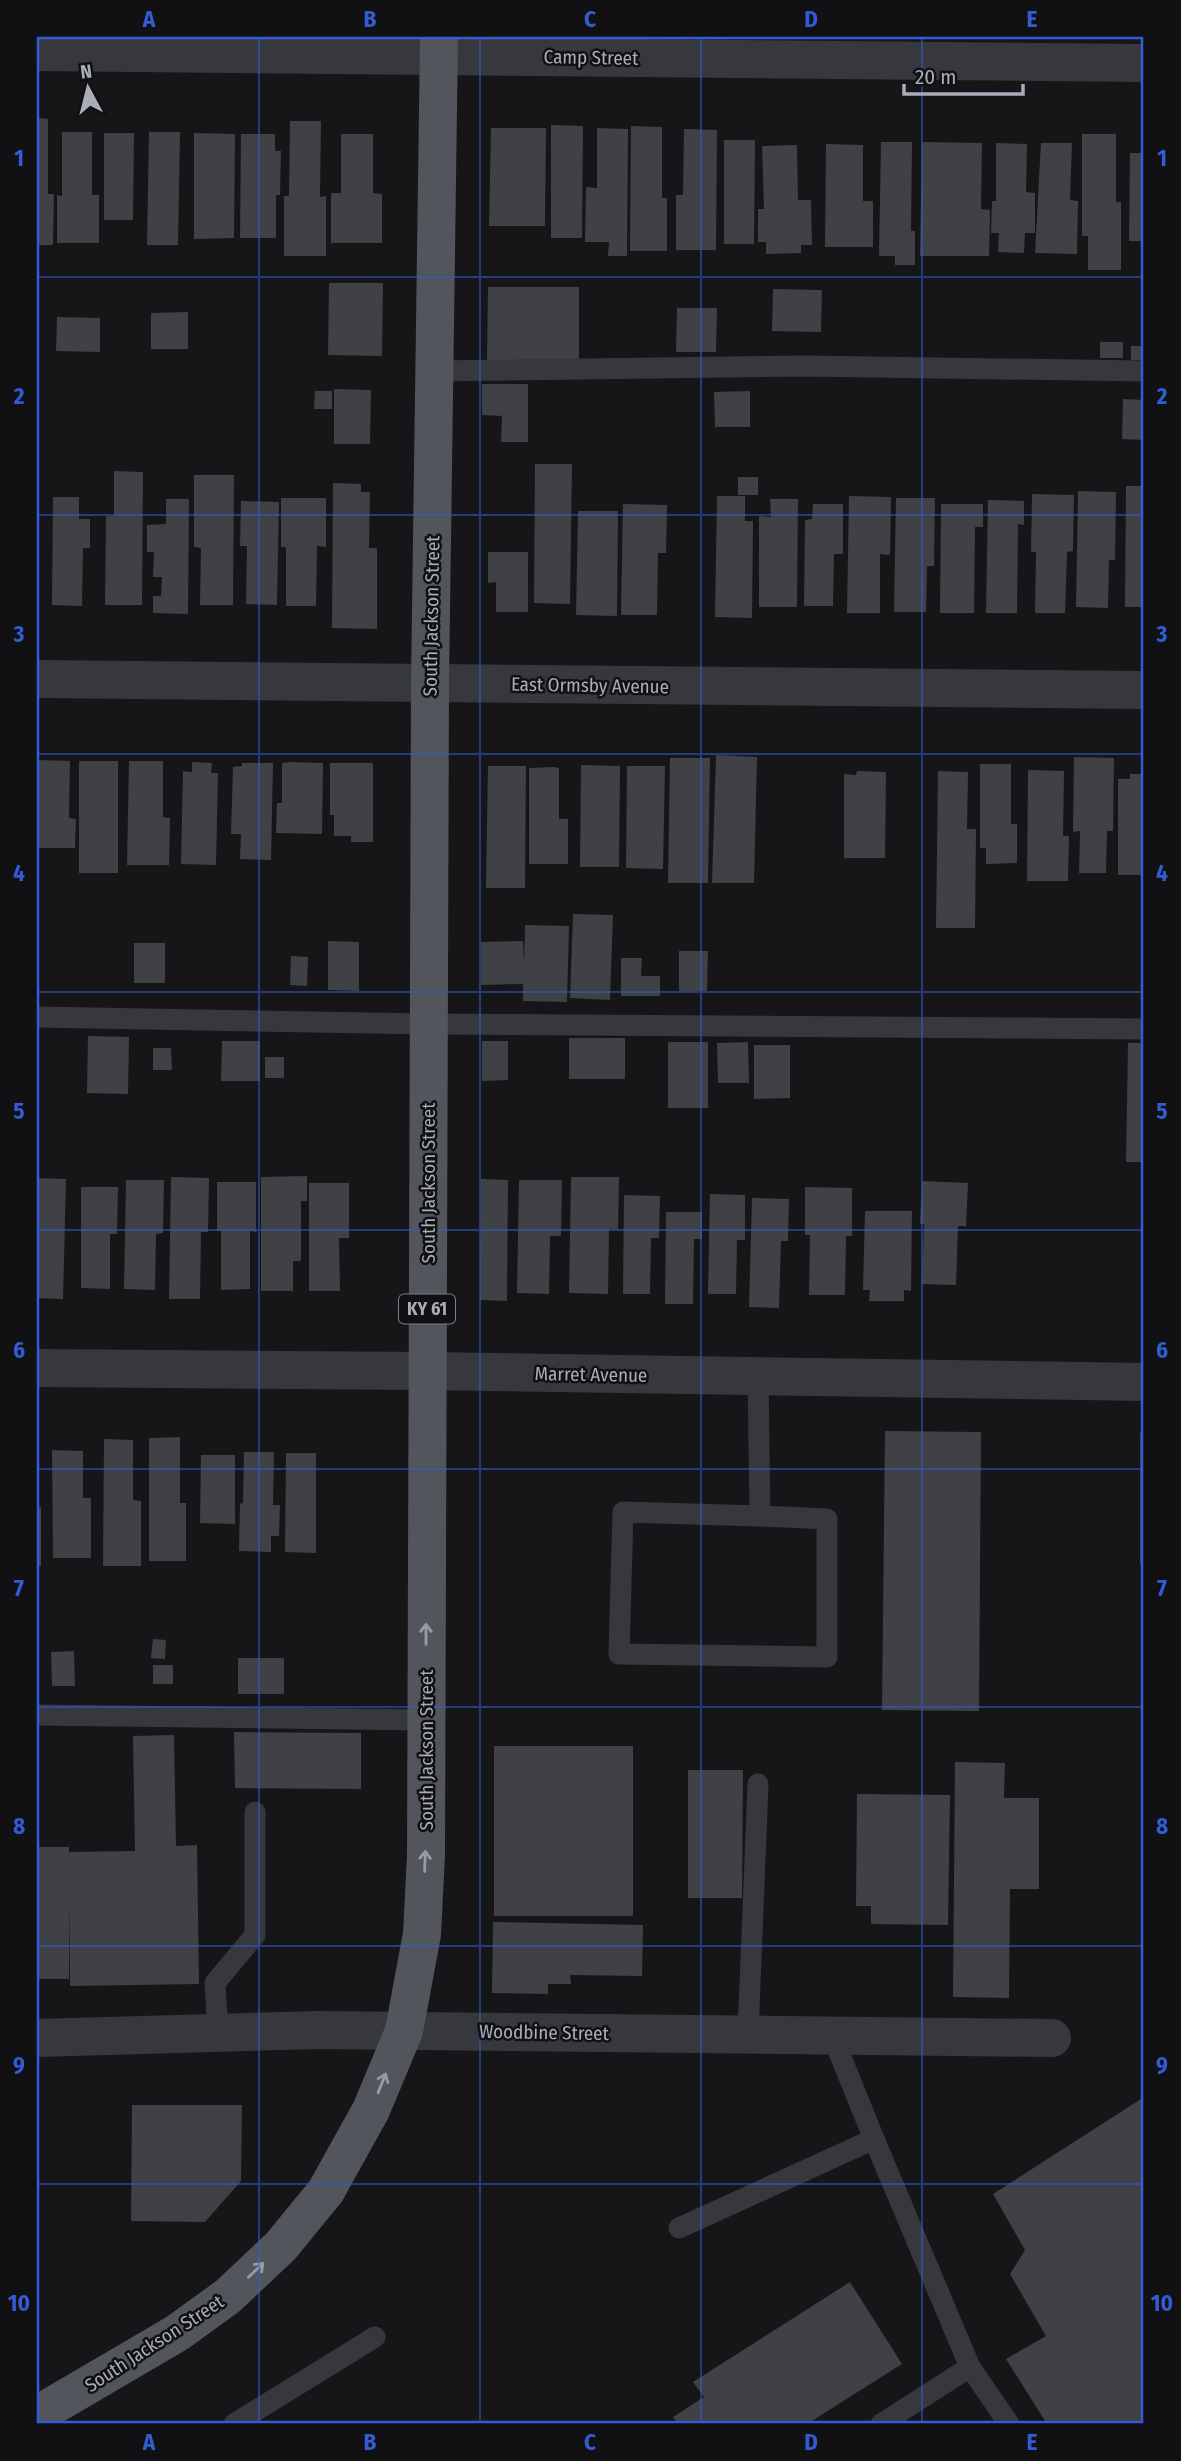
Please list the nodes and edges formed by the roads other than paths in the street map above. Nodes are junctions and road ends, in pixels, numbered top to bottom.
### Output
1 (439, 46) edge
2 (37, 52) edge
3 (1144, 63) edge
4 (434, 371) junction
5 (1144, 371) edge
6 (37, 679) edge
7 (430, 683) junction
8 (1144, 690) edge
9 (37, 1017) edge
10 (428, 1024) junction
11 (1144, 1029) edge
12 (37, 1368) edge
13 (427, 1371) junction
14 (758, 1376) junction
15 (1144, 1382) edge
16 (760, 1516) junction
17 (37, 1715) edge
18 (426, 1720) junction
19 (758, 1784) dead end
20 (255, 1812) dead end
21 (404, 2031) junction
22 (218, 2033) junction
23 (748, 2034) junction
24 (832, 2035) junction
25 (37, 2038) edge
26 (1052, 2038) dead end
27 (874, 2139) junction
28 (679, 2228) dead end
29 (374, 2337) dead end
30 (970, 2367) junction
31 (37, 2415) edge
32 (234, 2424) edge
33 (881, 2424) edge
34 (1009, 2424) edge

1 - 2 street, Camp Street
1 - 3 street, Camp Street
1 - 4 main road, South Jackson Street / KY 61
4 - 5 lane
4 - 7 main road, South Jackson Street / KY 61
6 - 7 street, East Ormsby Avenue
7 - 8 street, East Ormsby Avenue
7 - 10 main road, South Jackson Street / KY 61
9 - 10 lane
10 - 11 lane
10 - 13 main road, South Jackson Street / KY 61
12 - 13 street, Marret Avenue
13 - 14 street, Marret Avenue
18 -> 13 main road, South Jackson Street / KY 61
14 - 15 street, Marret Avenue
14 - 16 lane
16 - 16 lane
17 - 18 lane
21 -> 18 main road, South Jackson Street / KY 61
19 - 23 lane
20 - 22 lane
21 - 22 street, Woodbine Street
21 - 23 street, Woodbine Street
31 -> 21 main road, South Jackson Street / KY 61
22 - 25 street, Woodbine Street
23 - 24 street, Woodbine Street
24 - 26 street, Woodbine Street
24 - 27 lane
27 - 28 lane
27 - 30 lane
29 - 32 lane
30 - 33 lane
30 - 34 lane

